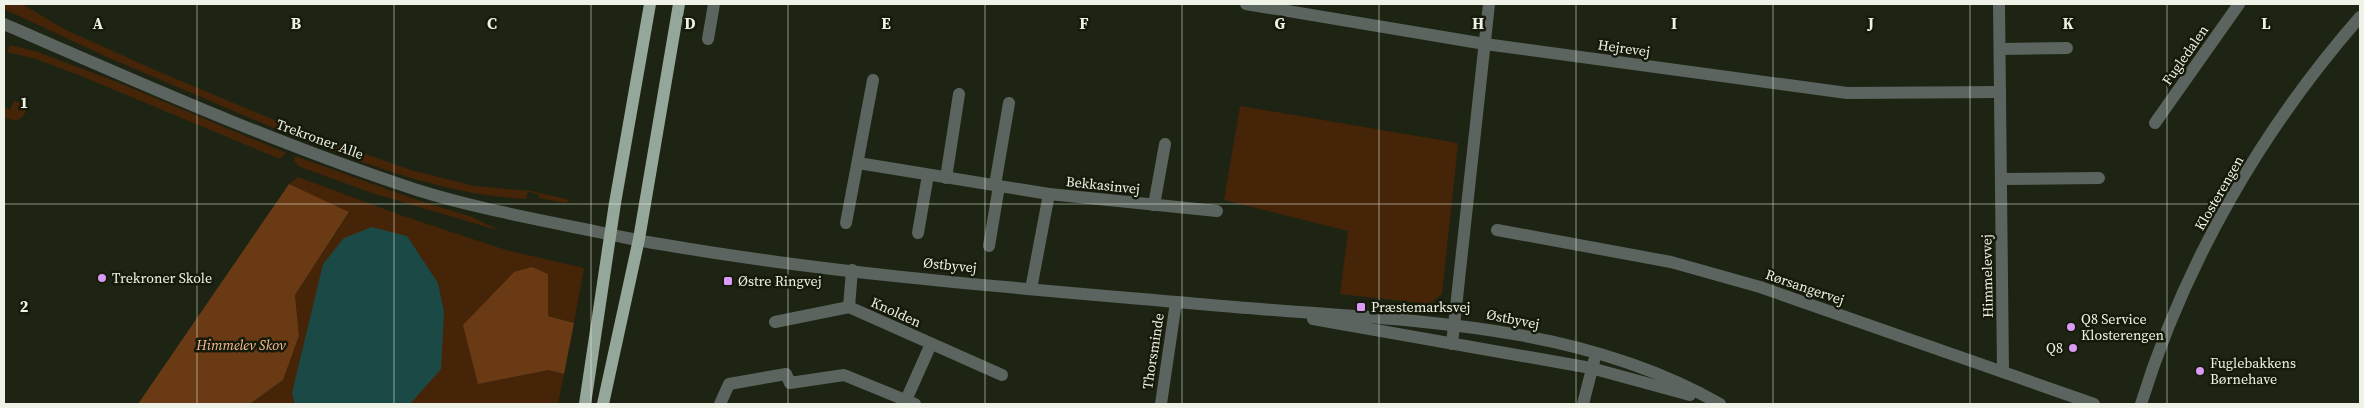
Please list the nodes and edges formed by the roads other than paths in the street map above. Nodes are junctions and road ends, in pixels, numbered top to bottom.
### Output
1 (650, 4) edge
2 (679, 4) edge
3 (714, 4) edge
4 (1246, 4) edge
5 (1489, 4) edge
6 (1999, 4) edge
7 (2239, 4) edge
8 (2360, 18) edge
9 (4, 24) edge
10 (708, 39) dead end
11 (1485, 44) junction
12 (2067, 48) dead end
13 (2000, 49) junction
14 (873, 80) dead end
15 (2000, 92) junction
16 (959, 94) dead end
17 (1009, 103) dead end
18 (2156, 123) dead end
19 (1165, 144) dead end
20 (858, 163) junction
21 (928, 175) junction
22 (946, 178) junction
23 (2099, 178) dead end
24 (2002, 179) junction
25 (997, 186) junction
26 (1049, 194) junction
27 (1154, 205) junction
28 (1217, 211) dead end
29 (846, 223) dead end
30 (1496, 230) dead end
31 (918, 233) dead end
32 (611, 234) junction
33 (639, 239) junction
34 (989, 246) dead end
35 (852, 270) junction
36 (1031, 289) junction
37 (1176, 302) junction
38 (849, 307) junction
39 (1259, 309) junction
40 (775, 322) dead end
41 (1455, 324) junction
42 (931, 344) junction
43 (1452, 344) junction
44 (1596, 354) junction
45 (1592, 368) junction
46 (2003, 372) junction
47 (1002, 375) dead end
48 (911, 402) edge
49 (585, 404) edge
50 (603, 404) edge
51 (720, 404) edge
52 (1161, 404) edge
53 (1583, 404) edge
54 (1718, 404) edge
55 (2094, 404) edge
56 (2141, 404) edge

1 - 32 main road
2 - 33 main road
3 - 10 street
4 - 11 street, Hejrevej
5 - 11 street
6 - 13 street, Himmelevvej
7 - 18 street, Fugledalen
8 - 56 street, Klosterengen
9 - 32 street, Trekroner Alle
11 - 15 street, Hejrevej
11 - 41 street
12 - 13 street
13 - 15 street, Himmelevvej
14 - 20 street
15 - 24 street, Himmelevvej
16 - 22 street
17 - 25 street
19 - 27 street, Bekkasinvej
20 - 21 street, Bekkasinvej
20 - 29 street
21 - 22 street, Bekkasinvej
21 - 31 street
22 - 25 street, Bekkasinvej
23 - 24 street
24 - 46 street, Himmelevvej
25 - 26 street, Bekkasinvej
25 - 34 street
26 - 27 street, Bekkasinvej
26 - 36 street, Bekkasinvej
27 - 28 street, Bekkasinvej
30 - 46 street, Rørsangervej
32 - 33 street, Trekroner Alle
32 - 49 main road
33 - 35 street, Østbyvej
33 - 50 main road
35 - 36 street, Østbyvej
35 - 38 street, Knolden
36 - 37 street, Østbyvej
37 - 39 street, Østbyvej
37 - 52 street, Thorsminde
38 - 40 street, Knolden
38 - 42 street, Knolden
39 - 41 street, Østbyvej
39 - 43 street, Østbyvej
41 - 43 street
41 - 44 street, Østbyvej
42 - 47 street, Knolden
42 - 48 street, Knolden
43 - 45 street, Østbyvej
44 - 45 street
44 - 54 street, Østbyvej
45 - 53 street
45 - 54 street, Østbyvej
46 - 55 street, Rørsangervej
48 - 51 street, Knolden

